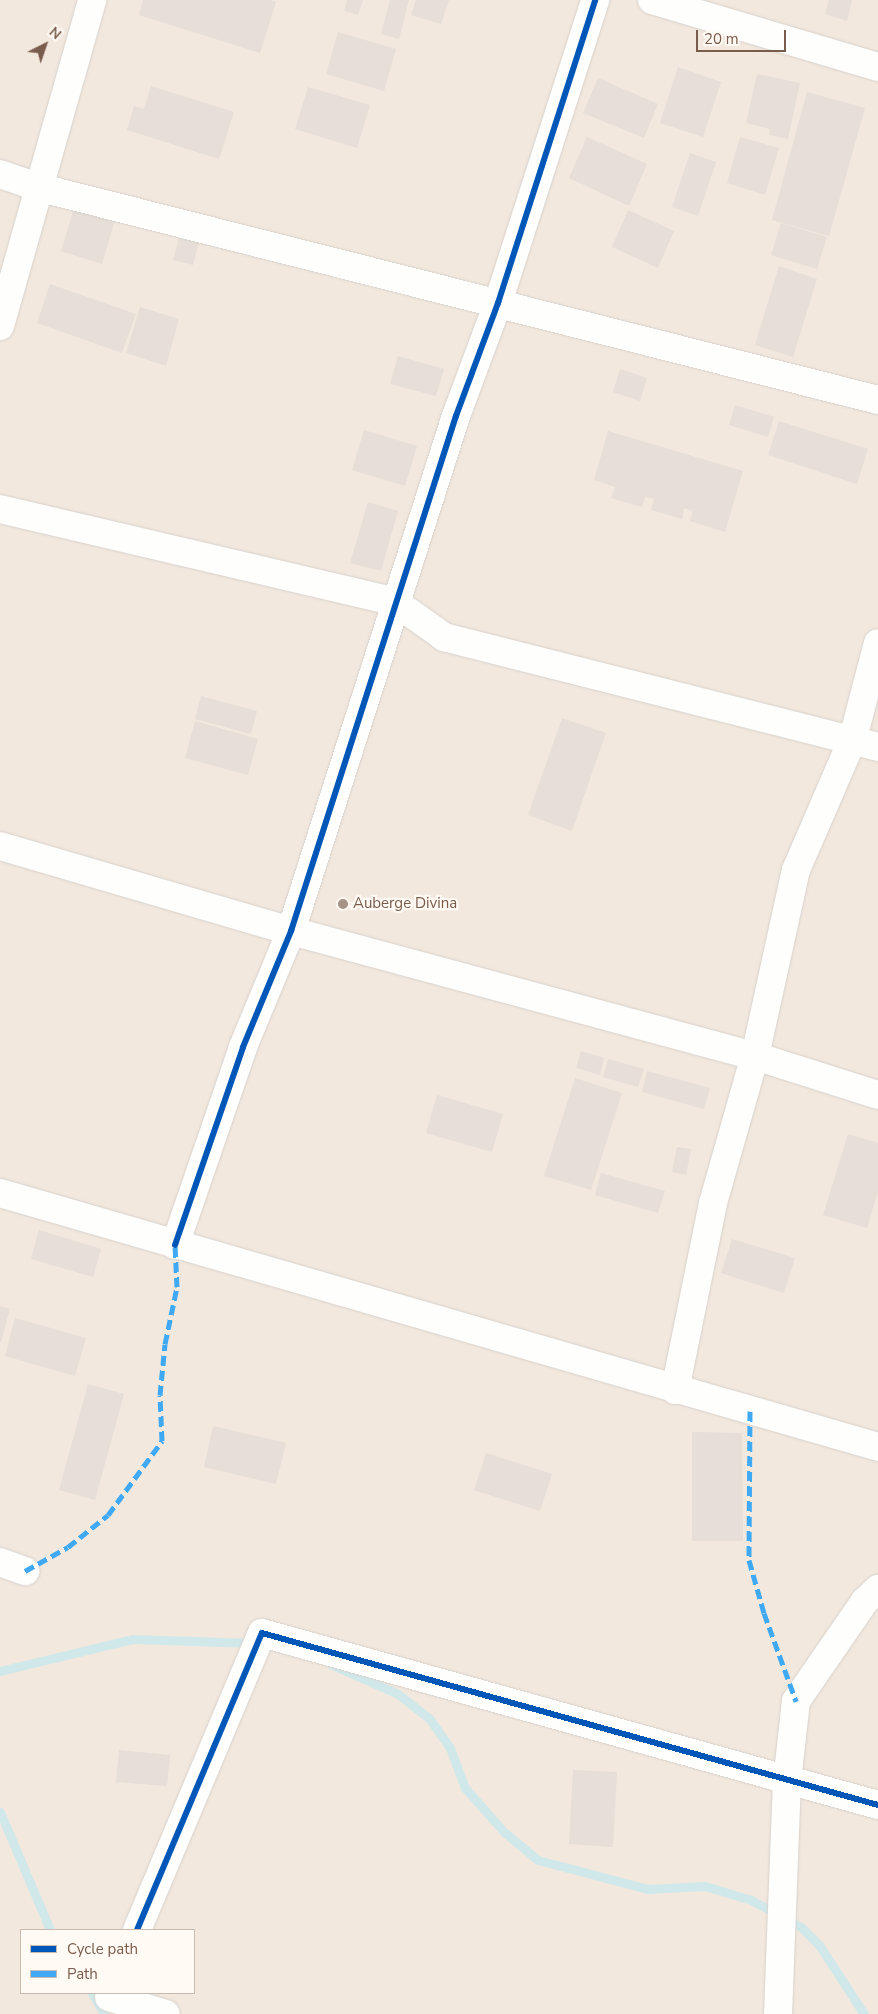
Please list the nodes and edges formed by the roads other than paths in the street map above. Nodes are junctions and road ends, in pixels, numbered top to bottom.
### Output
1 (92, 0) edge
2 (595, 0) edge
3 (652, 0) edge
4 (878, 67) edge
5 (0, 174) edge
6 (41, 188) junction
7 (498, 303) junction
8 (0, 326) edge
9 (878, 400) edge
10 (0, 509) edge
11 (395, 602) junction
12 (878, 643) edge
13 (866, 743) edge
14 (0, 846) edge
15 (290, 930) junction
16 (755, 1056) junction
17 (878, 1095) edge
18 (0, 1193) edge
19 (176, 1245) junction
20 (675, 1390) junction
21 (878, 1447) edge
22 (0, 1562) edge
23 (26, 1571) dead end
24 (878, 1588) edge
25 (787, 1782) junction
26 (878, 1805) edge
27 (137, 1929) edge
28 (105, 2001) edge
29 (166, 2014) edge
30 (778, 2014) edge

1 - 6 street
2 - 7 street
3 - 4 street
5 - 6 street
6 - 7 street
6 - 8 street
7 - 9 street
7 - 11 street
10 - 11 street
11 - 13 street
11 - 15 street
12 - 13 street
13 - 16 street
14 - 15 street
15 - 16 street
15 - 19 street
16 - 17 street
16 - 20 street
18 - 19 street
19 - 20 street
20 - 21 street
22 - 23 street
24 - 25 street
25 - 26 street
25 - 27 street
25 - 30 street
28 - 29 street

